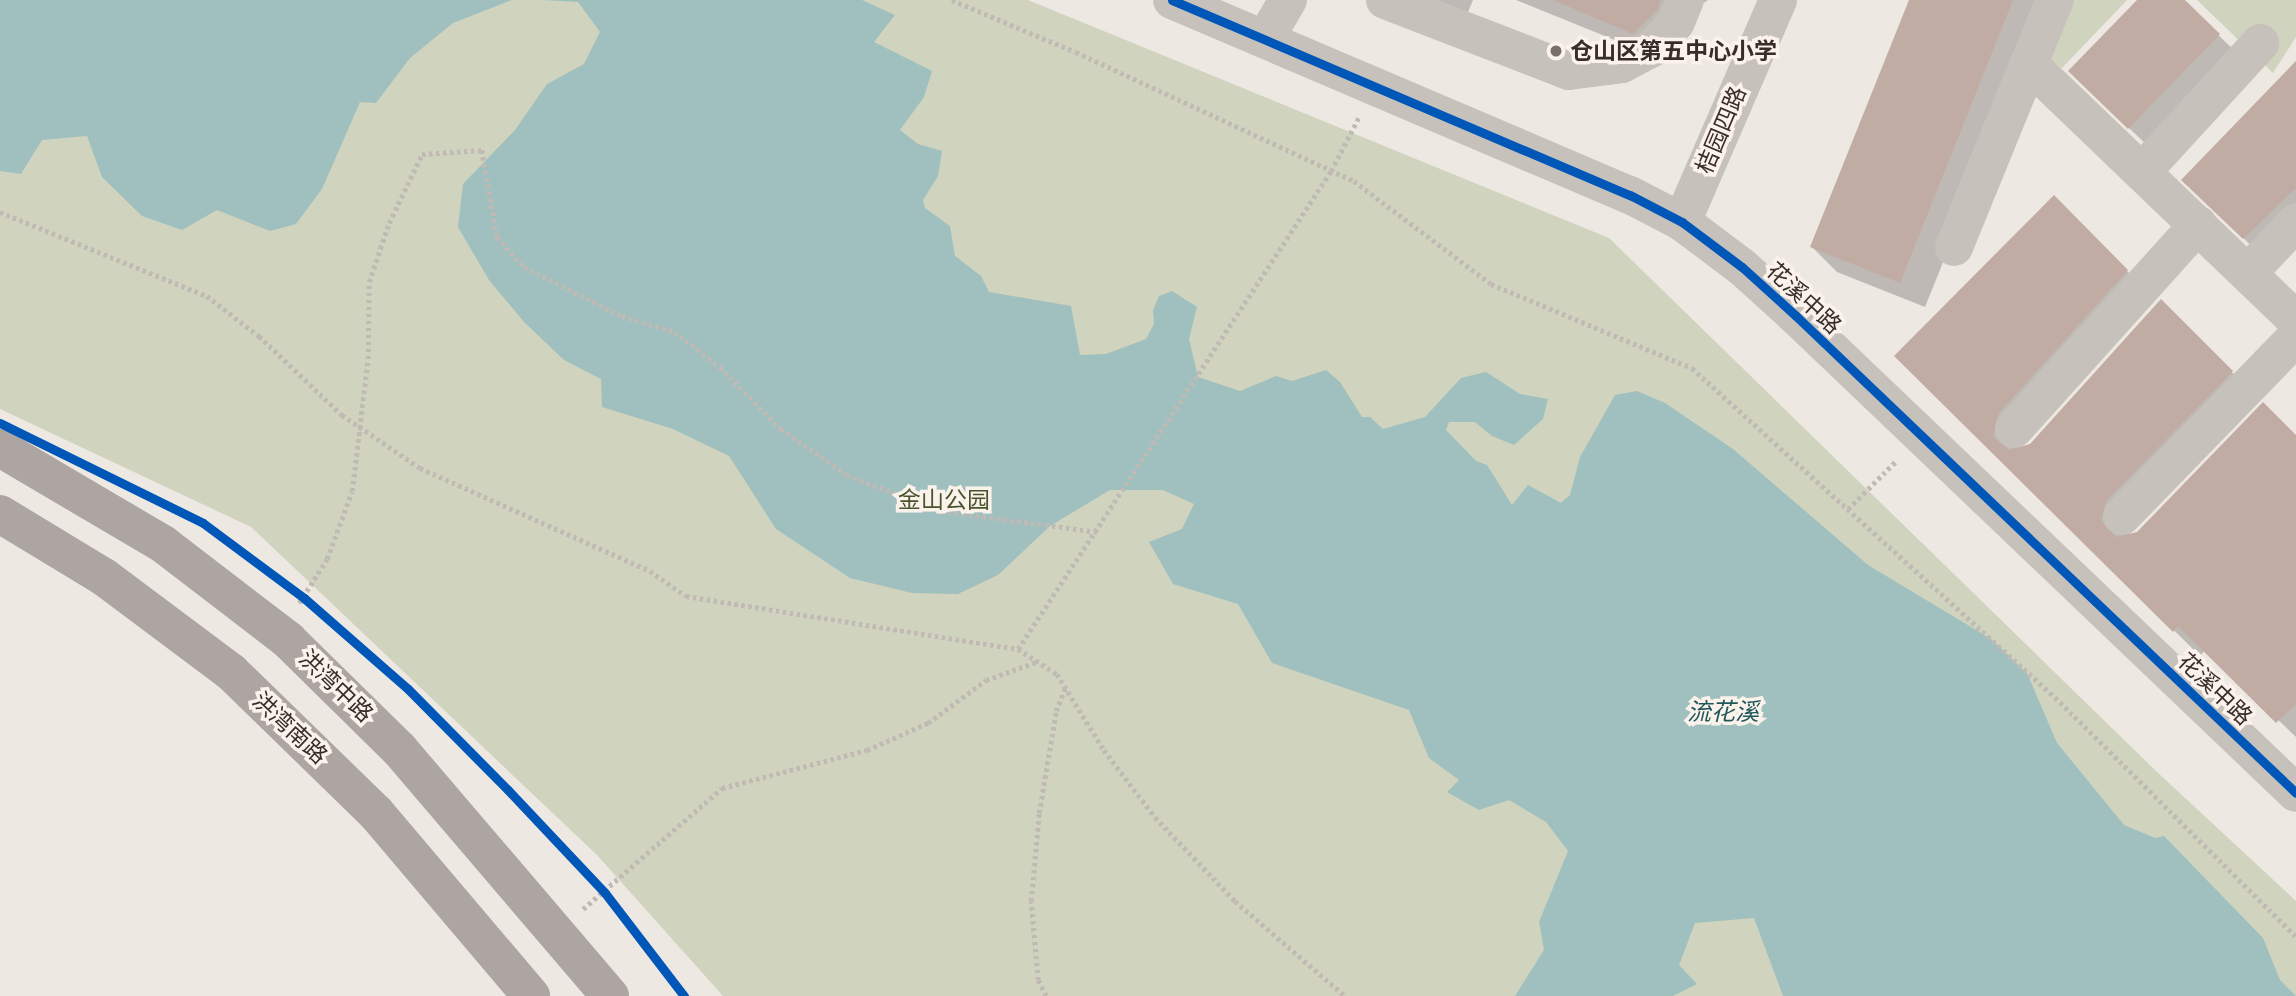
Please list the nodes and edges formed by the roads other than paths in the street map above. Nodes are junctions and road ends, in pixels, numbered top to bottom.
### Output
1 (1172, 0) edge
2 (1288, 0) edge
3 (1385, 0) edge
4 (1685, 0) edge
5 (1778, 0) edge
6 (2055, 0) edge
7 (1265, 39) junction
8 (2260, 43) dead end
9 (2029, 64) junction
10 (2142, 172) junction
11 (1682, 222) junction
12 (2296, 222) edge
13 (2198, 225) junction
14 (1954, 247) dead end
15 (2248, 273) junction
16 (2296, 320) edge
17 (2296, 337) edge
18 (2014, 429) dead end
19 (0, 448) edge
20 (0, 514) edge
21 (2122, 516) dead end
22 (2296, 793) edge
23 (531, 996) edge
24 (610, 996) edge

1 - 7 street, 花溪中路
2 - 7 street
3 - 4 street
5 - 11 street, 桔园四路
6 - 9 street
7 - 11 street, 花溪中路
8 - 10 street
9 - 10 street
9 - 14 street
10 - 13 street
11 - 22 street, 花溪中路
12 - 15 street
13 - 15 street
13 - 18 street
15 - 16 street
17 - 21 street
19 - 24 main road, 洪湾中路
20 - 23 main road, 洪湾南路

